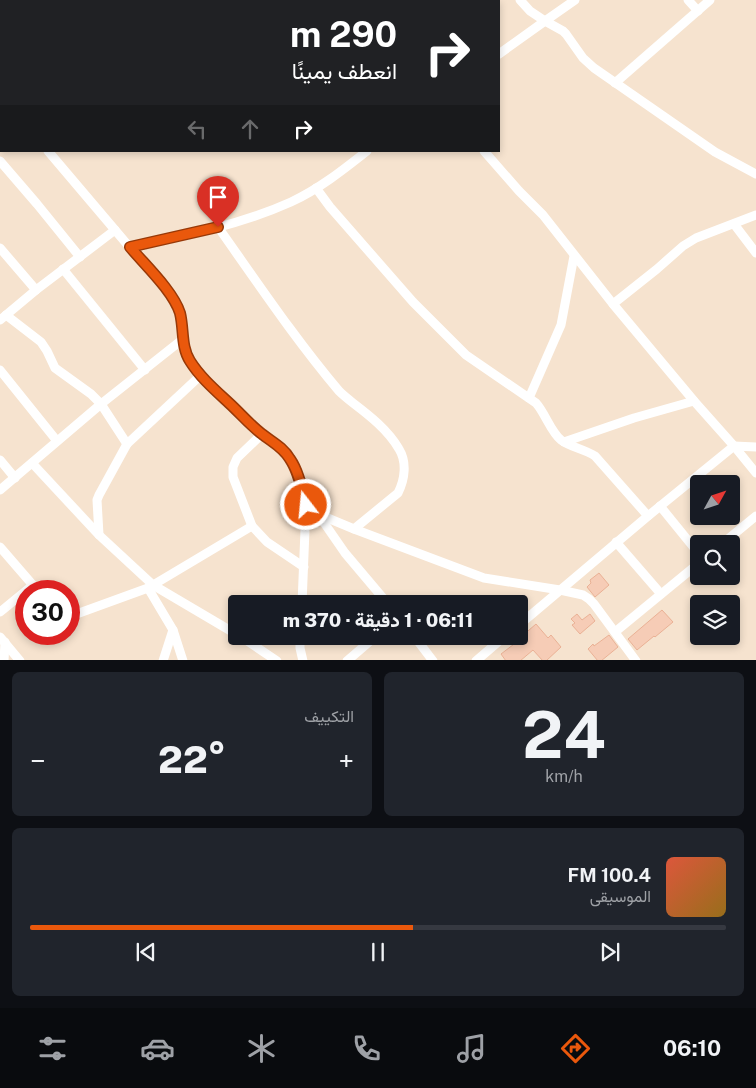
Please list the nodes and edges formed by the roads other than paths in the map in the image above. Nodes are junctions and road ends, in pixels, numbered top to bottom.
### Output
1 (520, 0) edge
2 (574, 0) edge
3 (688, 0) edge
4 (710, 0) edge
5 (698, 11) junction
6 (545, 21) junction
7 (500, 53) edge
8 (615, 82) junction
9 (49, 152) edge
10 (363, 152) edge
11 (485, 152) edge
12 (0, 161) edge
13 (756, 174) edge
14 (316, 188) junction
15 (756, 215) edge
16 (734, 224) junction
17 (218, 227) junction
18 (115, 230) junction
19 (130, 247) junction
20 (0, 248) edge
21 (756, 253) edge
22 (574, 256) junction
23 (80, 257) junction
24 (63, 269) junction
25 (36, 290) junction
26 (614, 304) junction
27 (3, 317) edge
28 (183, 339) junction
29 (0, 370) edge
30 (145, 370) junction
31 (200, 375) junction
32 (529, 398) junction
33 (694, 401) junction
34 (101, 404) junction
35 (262, 434) junction
36 (57, 441) junction
37 (564, 442) junction
38 (127, 444) junction
39 (734, 446) junction
40 (756, 447) edge
41 (0, 460) edge
42 (32, 463) junction
43 (756, 473) edge
44 (15, 478) junction
45 (0, 490) edge
46 (306, 505) junction
47 (660, 506) junction
48 (318, 514) junction
49 (648, 516) junction
50 (756, 516) edge
51 (252, 526) junction
52 (354, 529) junction
53 (99, 535) junction
54 (733, 535) edge
55 (616, 542) junction
56 (690, 543) edge
57 (0, 547) edge
58 (304, 567) junction
59 (690, 570) edge
60 (29, 580) edge
61 (150, 586) junction
62 (560, 590) junction
63 (661, 594) junction
64 (302, 595) edge
65 (380, 595) edge
66 (15, 602) edge
67 (0, 612) edge
68 (80, 613) edge
69 (528, 617) edge
70 (173, 630) junction
71 (228, 630) edge
72 (615, 632) junction
73 (2, 640) edge
74 (254, 645) edge
75 (300, 645) edge
76 (365, 645) edge
77 (421, 645) edge
78 (494, 645) edge
79 (4, 660) edge
80 (20, 660) edge
81 (163, 660) edge
82 (183, 660) edge
83 (277, 660) edge
84 (303, 660) edge
85 (347, 660) edge
86 (433, 660) edge
87 (476, 660) edge
88 (636, 660) edge

1 - 6 street
2 - 6 street
3 - 5 street
4 - 5 street
5 - 8 street
6 - 7 street
6 - 8 street
8 - 13 street
9 - 18 street
10 - 14 street
11 - 22 street
12 - 23 street
14 - 17 street
14 - 32 street
15 - 16 street
16 - 21 street
16 - 26 street
17 - 19 street
17 - 52 street
18 - 19 street
18 - 23 street
19 - 28 street
20 - 25 street
22 - 26 street
22 - 32 street
23 - 24 street
24 - 25 street
24 - 30 street
25 - 27 street
26 - 33 street
27 - 34 street
28 - 30 street
28 - 31 street
29 - 36 street
30 - 34 street
31 - 35 street
31 - 38 street
32 - 37 street
33 - 37 street
33 - 39 street
34 - 36 street
34 - 38 street
35 - 46 street
35 - 51 street
36 - 42 street
37 - 49 street
38 - 53 street
39 - 40 street
39 - 43 street
39 - 47 street
41 - 44 street
42 - 44 street
42 - 53 street
44 - 45 street
46 - 48 street
46 - 58 street
47 - 49 street
47 - 56 street
48 - 52 street
48 - 65 street
49 - 55 street
50 - 54 street
51 - 58 street
51 - 61 street
52 - 62 street
53 - 61 street
55 - 62 street
55 - 63 street
57 - 60 street
58 - 64 street
59 - 63 street
61 - 68 street
61 - 70 street
61 - 71 street
62 - 69 street
62 - 72 street
63 - 72 street
66 - 67 street
70 - 81 street
70 - 82 street
72 - 88 street
73 - 79 street
73 - 80 street
74 - 83 street
75 - 84 street
76 - 85 street
77 - 86 street
78 - 87 street

